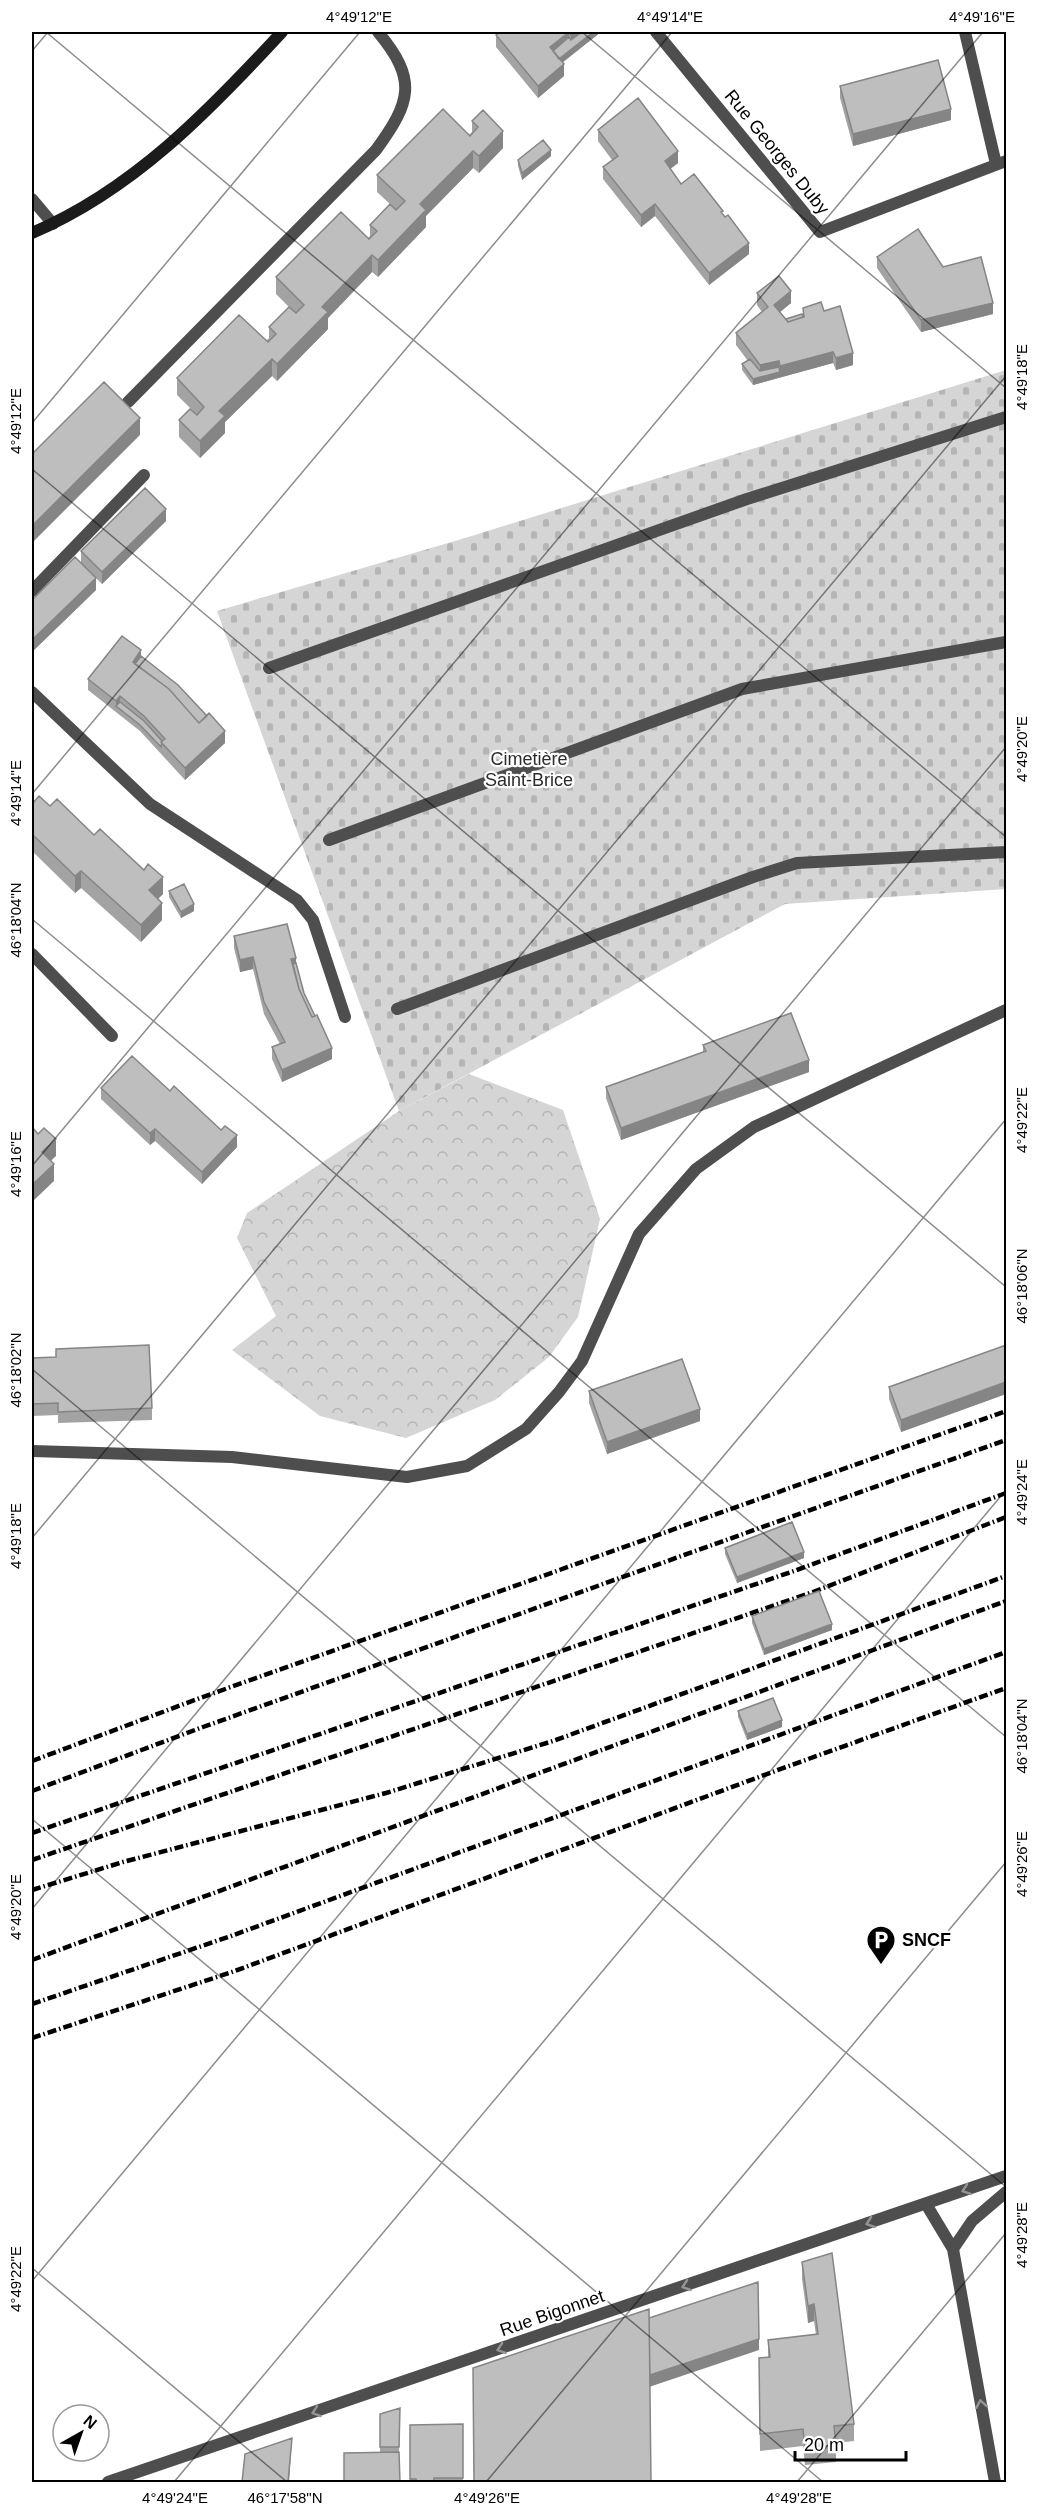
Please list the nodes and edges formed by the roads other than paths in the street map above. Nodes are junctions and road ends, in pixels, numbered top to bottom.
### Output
1 (282, 32) edge
2 (378, 32) edge
3 (656, 32) edge
4 (965, 32) edge
5 (1001, 162) edge
6 (32, 200) edge
7 (53, 224) junction
8 (32, 233) edge
9 (128, 402) edge
10 (1006, 417) edge
11 (144, 475) dead end
12 (32, 591) edge
13 (1006, 642) edge
14 (269, 668) dead end
15 (32, 692) edge
16 (329, 840) dead end
17 (1006, 852) edge
18 (32, 954) edge
19 (397, 1009) dead end
20 (1006, 1010) edge
21 (345, 1017) dead end
22 (112, 1036) dead end
23 (32, 1451) edge
24 (1006, 2176) edge
25 (1006, 2192) edge
26 (926, 2204) junction
27 (953, 2249) junction
28 (108, 2482) edge
29 (995, 2482) edge

1 - 7 main road
2 - 9 street
3 - 5 street, Rue Georges Duby
4 - 5 street, Rue Georges Duby
6 - 7 street
7 - 8 main road
10 - 14 street
11 - 12 street
13 - 16 street
15 - 21 street
17 - 19 street
18 - 22 street
20 - 23 street
24 -> 26 street, Rue Bigonnet
25 - 27 street
26 - 27 street
26 -> 28 street, Rue Bigonnet
29 -> 27 street

